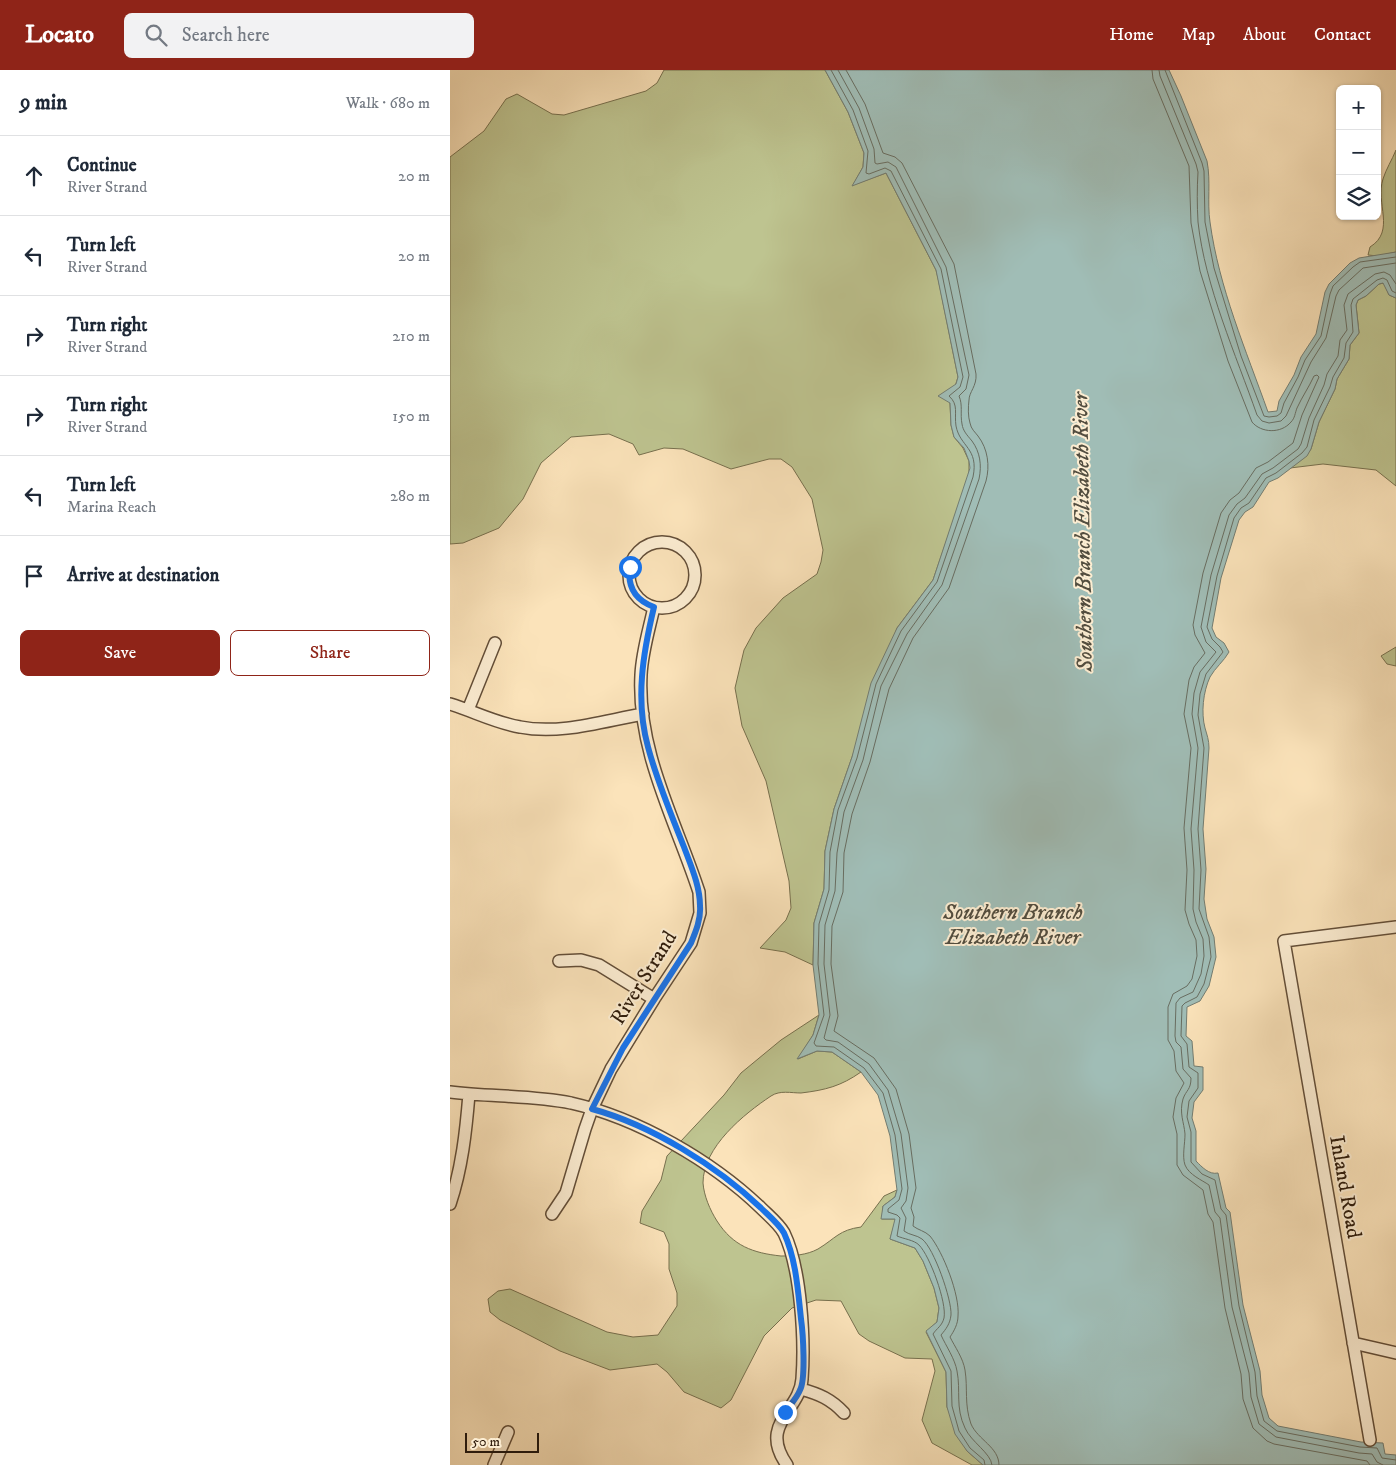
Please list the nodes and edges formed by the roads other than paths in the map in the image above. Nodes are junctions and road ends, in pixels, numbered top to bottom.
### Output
1 (654, 607) junction
2 (495, 643) dead end
3 (450, 704) edge
4 (468, 710) junction
5 (643, 714) junction
6 (1396, 928) edge
7 (560, 961) dead end
8 (654, 999) junction
9 (450, 1092) edge
10 (469, 1094) junction
11 (592, 1109) junction
12 (450, 1204) edge
13 (552, 1214) dead end
14 (1353, 1343) junction
15 (1396, 1353) edge
16 (801, 1389) junction
17 (844, 1412) dead end
18 (508, 1432) dead end
19 (1370, 1440) dead end
20 (494, 1465) edge
21 (788, 1465) edge

1 - 1 street
1 - 5 street, River Strand
2 - 4 street
3 - 4 street
4 - 5 street
5 - 8 street, River Strand
6 - 14 street, Inland Road
7 - 8 street
8 - 11 street, River Strand
9 - 10 street
10 - 11 street
10 - 12 street
11 - 13 street, River Strand
11 - 16 street
14 - 15 street
14 - 19 street, Inland Road
16 - 17 street
16 - 21 street
18 - 20 street

